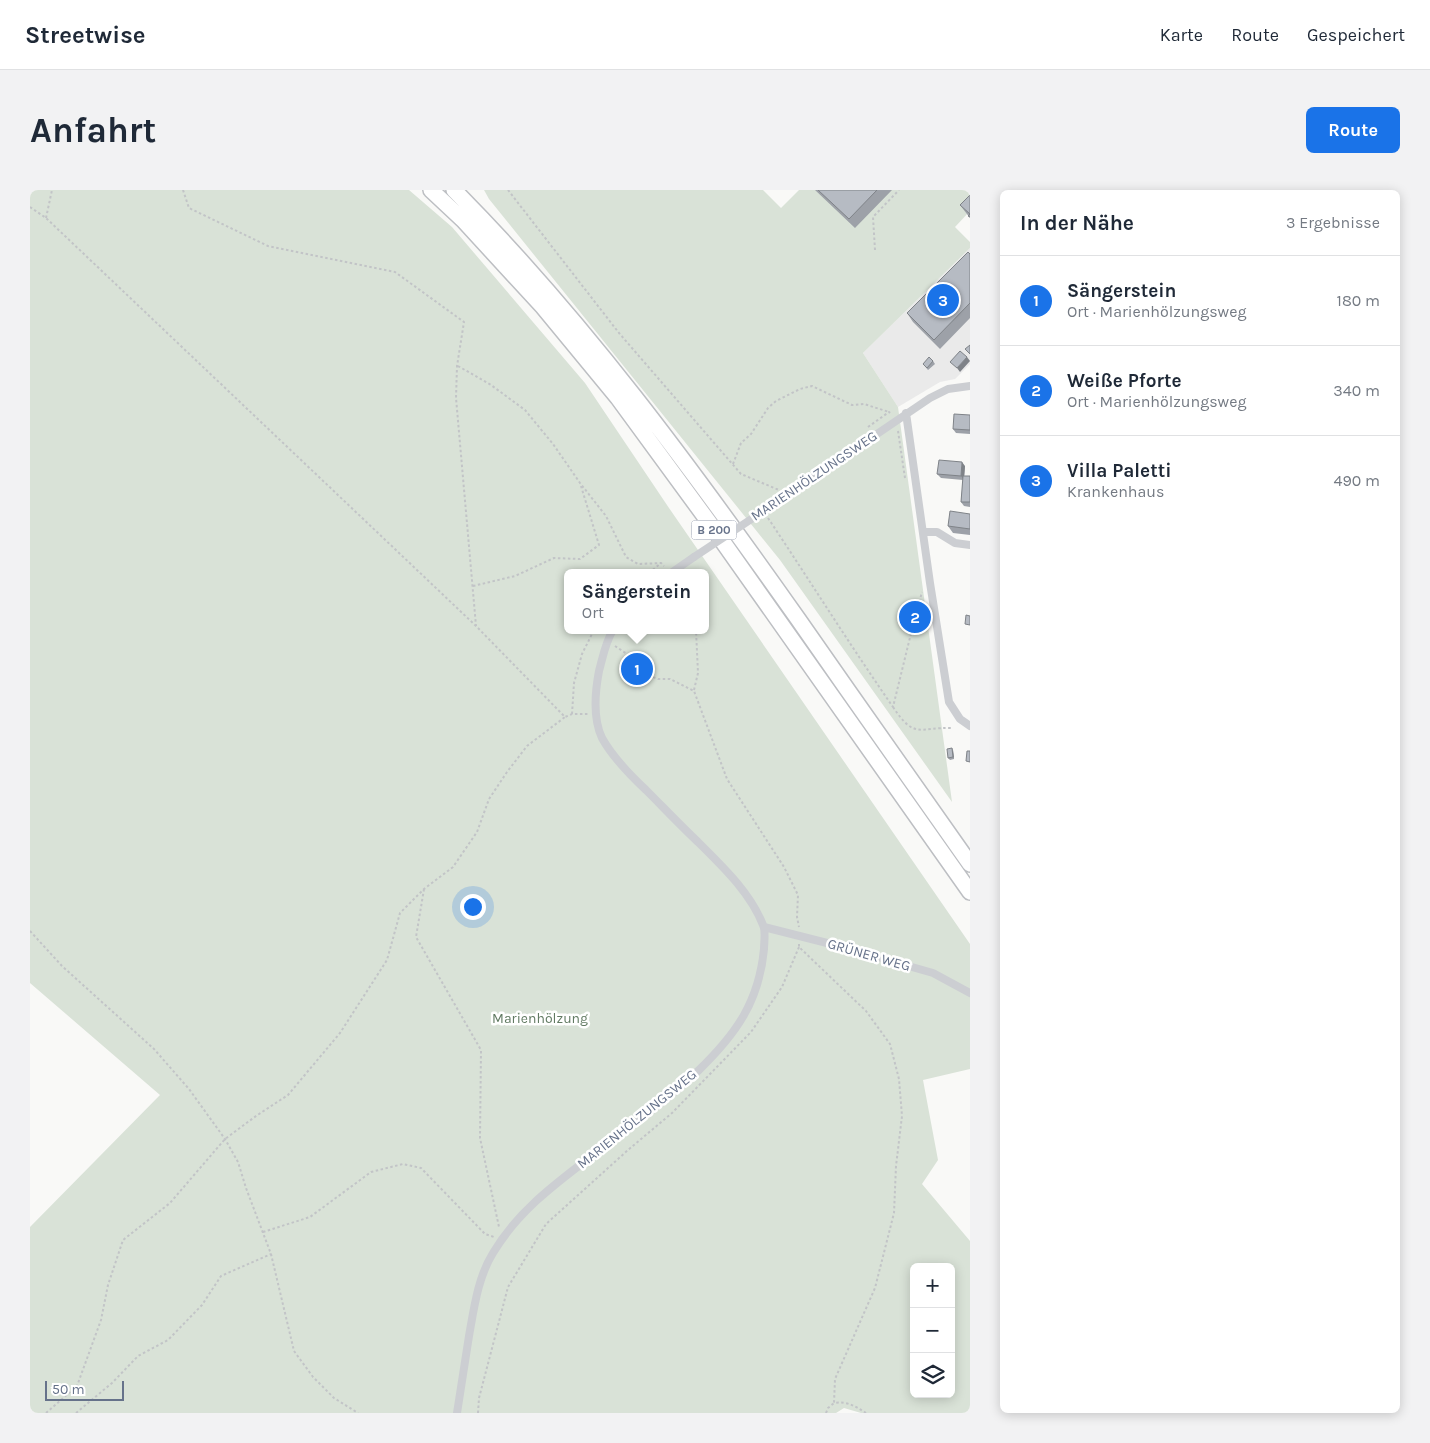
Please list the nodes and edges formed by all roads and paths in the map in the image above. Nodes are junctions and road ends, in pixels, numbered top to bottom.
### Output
1 (52, 190) edge
2 (183, 190) edge
3 (431, 190) edge
4 (454, 190) edge
5 (464, 190) edge
6 (508, 190) edge
7 (899, 190) edge
8 (30, 207) edge
9 (474, 210) junction
10 (46, 218) junction
11 (875, 250) dead end
12 (457, 366) junction
13 (970, 386) edge
14 (889, 412) dead end
15 (906, 413) junction
16 (733, 465) junction
17 (580, 483) junction
18 (788, 494) junction
19 (761, 512) junction
20 (924, 532) junction
21 (970, 545) edge
22 (661, 563) junction
23 (654, 569) edge
24 (668, 569) edge
25 (678, 569) edge
26 (930, 583) junction
27 (473, 586) junction
28 (476, 626) junction
29 (592, 634) edge
30 (610, 634) edge
31 (696, 634) edge
32 (606, 641) junction
33 (637, 660) junction
34 (645, 674) junction
35 (694, 691) junction
36 (893, 707) junction
37 (572, 714) junction
38 (596, 715) junction
39 (565, 717) junction
40 (970, 726) edge
41 (952, 728) dead end
42 (970, 864) edge
43 (424, 889) junction
44 (970, 892) edge
45 (764, 927) junction
46 (30, 931) edge
47 (801, 935) junction
48 (799, 947) junction
49 (970, 993) edge
50 (225, 1139) junction
51 (263, 1232) junction
52 (501, 1239) junction
53 (271, 1254) junction
54 (834, 1403) junction
55 (46, 1413) edge
56 (76, 1413) edge
57 (358, 1413) edge
58 (457, 1413) edge
59 (478, 1413) edge
60 (826, 1413) edge
61 (866, 1413) edge

1 - 10 path
2 - 12 path
3 - 44 highway, B 200
4 - 9 highway, B 200
5 - 9 highway
6 - 16 path
7 - 11 path
8 - 10 path
9 - 42 highway, B 200
10 - 28 path
12 - 17 path
12 - 27 path
13 - 15 street, MARIENHÖLZUNGSWEG
14 - 16 path
15 - 18 street, MARIENHÖLZUNGSWEG
15 - 20 street
16 - 18 path
17 - 22 path
17 - 27 path
18 - 19 street, MARIENHÖLZUNGSWEG
19 - 25 street, MARIENHÖLZUNGSWEG, bridge
19 - 36 path
20 - 21 street
20 - 26 street
22 - 23 path
22 - 24 path
26 - 36 path
26 - 40 street
27 - 28 path
28 - 39 path
29 - 37 path
30 - 32 street
31 - 35 path
32 - 33 path
32 - 38 street
33 - 34 path
33 - 34 path
34 - 35 path
35 - 47 path
36 - 41 path
37 - 38 path
37 - 39 path
38 - 45 street
39 - 43 path
43 - 50 path
43 - 52 path
45 - 47 street, GRÜNER WEG
45 - 52 street, MARIENHÖLZUNGSWEG
46 - 50 path
47 - 48 path
47 - 49 street, GRÜNER WEG
48 - 54 path
48 - 59 path
50 - 51 path
50 - 55 path
51 - 52 path
51 - 53 path
52 - 58 street, MARIENHÖLZUNGSWEG
53 - 56 path
53 - 57 path
54 - 60 path
54 - 61 path

